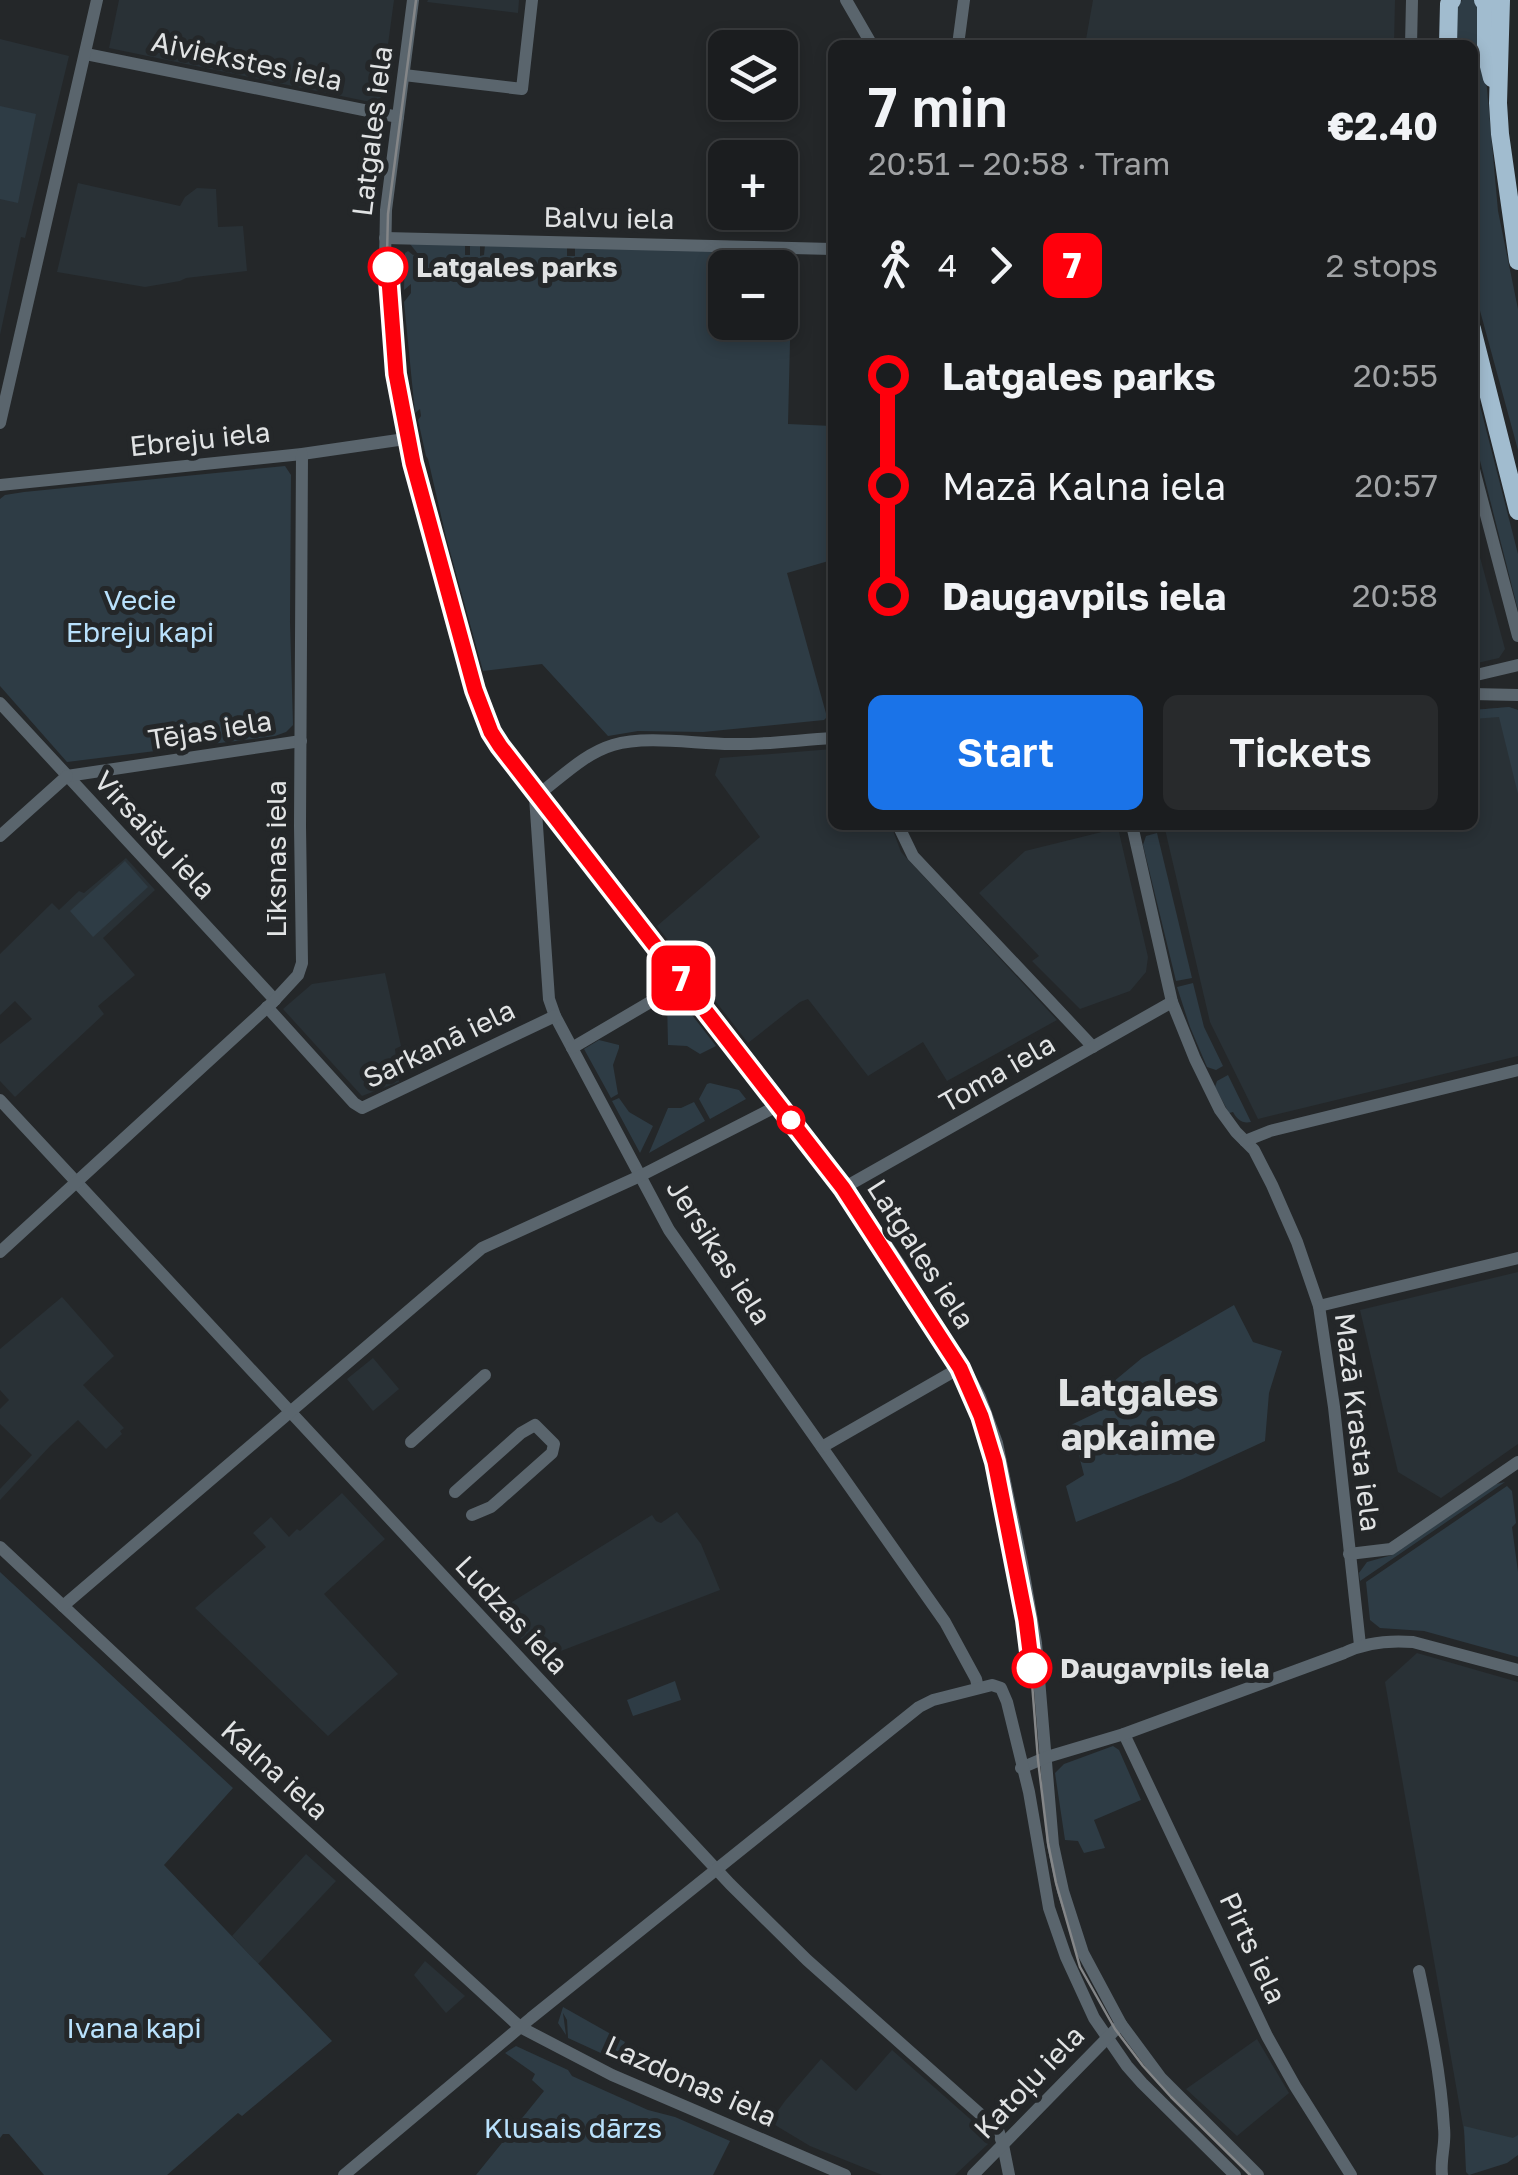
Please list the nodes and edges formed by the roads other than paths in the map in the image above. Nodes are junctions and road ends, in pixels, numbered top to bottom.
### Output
1 (98, 0) edge
2 (414, 0) edge
3 (532, 0) edge
4 (846, 0) edge
5 (964, 0) edge
6 (1412, 0) edge
7 (1440, 0) edge
8 (1452, 0) edge
9 (1483, 0) edge
10 (1501, 0) edge
11 (869, 40) edge
12 (959, 40) edge
13 (1412, 40) edge
14 (1444, 40) edge
15 (1445, 40) edge
16 (86, 54) junction
17 (404, 75) junction
18 (1498, 103) junction
19 (398, 118) junction
20 (385, 238) junction
21 (828, 249) edge
22 (1518, 261) edge
23 (1478, 351) edge
24 (0, 423) edge
25 (405, 439) junction
26 (302, 454) junction
27 (0, 485) edge
28 (1515, 490) edge
29 (1478, 497) edge
30 (1518, 511) edge
31 (1518, 636) edge
32 (1518, 666) edge
33 (1478, 675) edge
34 (1478, 694) edge
35 (1518, 695) edge
36 (0, 702) edge
37 (828, 738) edge
38 (300, 741) junction
39 (67, 776) junction
40 (535, 797) junction
41 (1133, 830) edge
42 (900, 831) edge
43 (0, 836) edge
44 (686, 981) junction
45 (1172, 1002) junction
46 (271, 1004) junction
47 (554, 1016) junction
48 (1093, 1047) junction
49 (572, 1048) junction
50 (1518, 1070) edge
51 (0, 1100) edge
52 (783, 1103) junction
53 (1245, 1141) junction
54 (640, 1176) junction
55 (76, 1182) junction
56 (847, 1186) junction
57 (0, 1252) edge
58 (1518, 1258) edge
59 (1318, 1306) junction
60 (964, 1366) junction
61 (485, 1375) dead end
62 (289, 1412) junction
63 (411, 1442) dead end
64 (822, 1447) junction
65 (1518, 1462) edge
66 (455, 1492) dead end
67 (472, 1515) dead end
68 (0, 1547) edge
69 (1349, 1554) junction
70 (62, 1606) junction
71 (1360, 1645) junction
72 (1518, 1670) edge
73 (978, 1688) junction
74 (1124, 1734) junction
75 (1047, 1757) junction
76 (1021, 1768) junction
77 (716, 1870) junction
78 (1419, 1971) dead end
79 (1120, 2024) junction
80 (520, 2027) junction
81 (1106, 2038) junction
82 (1003, 2145) junction
83 (344, 2175) edge
84 (845, 2175) edge
85 (973, 2175) edge
86 (1009, 2175) edge
87 (1235, 2175) edge
88 (1258, 2175) edge
89 (1351, 2175) edge
90 (1442, 2175) edge

1 - 16 street
2 - 17 street, Latgales iela
3 - 17 street
4 - 11 street
5 - 12 street
6 - 13 street
7 - 14 highway
8 - 15 highway
9 - 18 highway
10 - 18 highway
16 - 19 street, Aiviekstes iela
16 - 24 street
17 - 19 street, Latgales iela
18 - 22 highway
19 - 20 street, Latgales iela
20 - 21 street, Balvu iela
20 - 25 street, Latgales iela
23 - 28 highway
25 - 26 street, Ebreju iela
25 - 40 street, Latgales iela
26 - 27 street, Ebreju iela
26 - 38 street, Līksnas iela
28 - 30 highway
29 - 31 street
32 - 33 street
34 - 35 street
36 - 39 street, Virsaišu iela
37 - 40 street
38 - 39 street, Tējas iela
38 - 46 street, Līksnas iela
39 - 43 street
39 - 46 street, Virsaišu iela
40 - 44 street, Latgales iela
40 - 47 street, Jersikas iela
41 - 45 street, Mazā Krasta iela
42 - 48 street
44 - 49 street
44 - 52 street, Latgales iela
45 - 48 street, Toma iela
45 - 53 street, Mazā Krasta iela
46 - 47 street, Sarkanā iela
46 - 55 street, Līksnas iela
47 - 49 street, Jersikas iela
48 - 56 street, Toma iela
49 - 54 street, Jersikas iela
50 - 53 street
51 - 55 street, Ludzas iela
52 - 54 street
52 - 56 street, Latgales iela
53 - 59 street, Mazā Krasta iela
54 - 62 street
54 - 64 street, Jersikas iela
55 - 57 street, Līksnas iela
55 - 62 street, Ludzas iela
56 - 60 street, Latgales iela
58 - 59 street
59 - 69 street, Mazā Krasta iela
60 - 64 street
60 - 75 street, Latgales iela
61 - 63 street
62 - 70 street
62 - 77 street, Ludzas iela
64 - 73 street, Jersikas iela
65 - 69 street
66 - 67 street
68 - 70 street, Kalna iela
69 - 71 street, Mazā Krasta iela
70 - 80 street, Kalna iela
71 - 72 street
71 - 74 street
73 - 76 street
73 - 77 street
74 - 75 street
74 - 89 street, Pirts iela
75 - 76 street
75 - 79 street, Latgales iela
76 - 81 street
77 - 80 street
77 - 82 street, Ludzas iela
78 - 90 street
79 - 81 street, Katoļu iela
79 - 88 street, Latgales iela
80 - 83 street
80 - 84 street, Lazdonas iela
81 - 82 street, Katoļu iela
81 - 87 street
82 - 85 street, Katoļu iela
82 - 86 street

